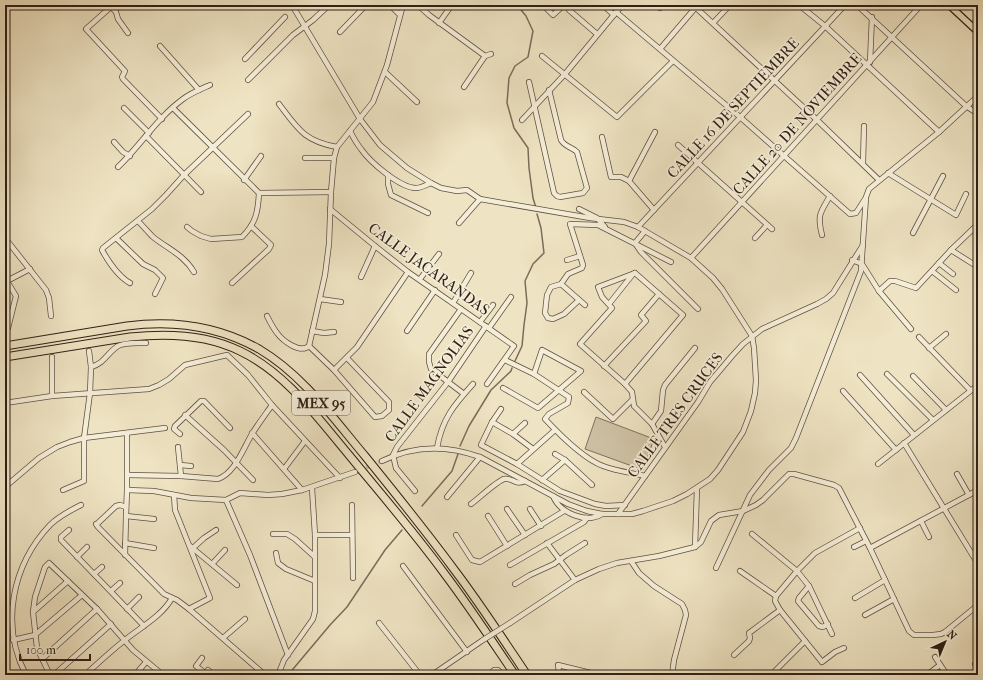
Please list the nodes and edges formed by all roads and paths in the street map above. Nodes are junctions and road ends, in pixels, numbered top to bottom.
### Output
1 (292, 5) edge
2 (329, 5) edge
3 (366, 5) edge
4 (390, 5) edge
5 (403, 5) edge
6 (418, 5) edge
7 (543, 5) edge
8 (564, 5) edge
9 (603, 5) edge
10 (622, 5) edge
11 (730, 5) edge
12 (799, 5) edge
13 (845, 5) edge
14 (857, 5) edge
15 (921, 5) edge
16 (949, 5) edge
17 (112, 6) edge
18 (450, 6) dead end
19 (695, 6) edge
20 (569, 10) dead end
21 (615, 13) junction
22 (400, 15) junction
23 (285, 17) dead end
24 (872, 18) junction
25 (439, 23) junction
26 (713, 23) junction
27 (304, 26) junction
28 (824, 26) junction
29 (340, 32) dead end
30 (978, 32) edge
31 (128, 33) dead end
32 (597, 34) junction
33 (892, 36) junction
34 (160, 46) dead end
35 (660, 49) junction
36 (491, 54) dead end
37 (485, 56) junction
38 (542, 56) dead end
39 (246, 59) dead end
40 (673, 61) junction
41 (868, 64) junction
42 (385, 72) junction
43 (564, 74) junction
44 (248, 80) dead end
45 (774, 80) junction
46 (529, 82) dead end
47 (210, 84) dead end
48 (464, 87) dead end
49 (199, 90) junction
50 (550, 90) junction
51 (978, 96) edge
52 (417, 102) dead end
53 (279, 104) dead end
54 (535, 106) junction
55 (966, 106) junction
56 (124, 108) dead end
57 (173, 108) junction
58 (248, 114) dead end
59 (978, 114) edge
60 (740, 118) junction
61 (162, 119) junction
62 (360, 119) junction
63 (816, 119) junction
64 (522, 120) dead end
65 (864, 126) dead end
66 (350, 131) junction
67 (655, 132) dead end
68 (939, 132) junction
69 (147, 134) junction
70 (602, 137) dead end
71 (114, 142) dead end
72 (678, 145) dead end
73 (337, 148) junction
74 (213, 149) junction
75 (130, 156) junction
76 (261, 156) dead end
77 (784, 156) junction
78 (305, 158) dead end
79 (334, 158) junction
80 (698, 162) junction
81 (862, 163) junction
82 (118, 168) dead end
83 (888, 173) junction
84 (184, 175) junction
85 (388, 175) junction
86 (943, 176) dead end
87 (244, 180) junction
88 (879, 180) junction
89 (629, 181) junction
90 (431, 183) junction
91 (201, 192) dead end
92 (331, 192) junction
93 (259, 194) junction
94 (966, 194) dead end
95 (830, 196) junction
96 (866, 197) junction
97 (480, 199) junction
98 (930, 200) junction
99 (742, 202) junction
100 (330, 209) junction
101 (579, 209) dead end
102 (859, 209) junction
103 (654, 210) junction
104 (865, 210) junction
105 (428, 213) dead end
106 (598, 218) junction
107 (138, 221) junction
108 (459, 223) dead end
109 (767, 225) junction
110 (187, 226) dead end
111 (251, 226) junction
112 (638, 227) junction
113 (606, 229) junction
114 (772, 229) dead end
115 (645, 231) junction
116 (978, 232) edge
117 (913, 233) dead end
118 (822, 235) dead end
119 (5, 238) edge
120 (116, 238) junction
121 (755, 238) dead end
122 (635, 243) junction
123 (863, 245) junction
124 (375, 246) junction
125 (951, 250) junction
126 (439, 254) dead end
127 (580, 256) junction
128 (691, 258) junction
129 (567, 260) dead end
130 (852, 260) junction
131 (671, 262) dead end
132 (939, 263) junction
133 (862, 264) junction
134 (978, 267) edge
135 (30, 269) junction
136 (932, 271) junction
137 (194, 272) dead end
138 (408, 272) junction
139 (471, 273) dead end
140 (635, 273) junction
141 (953, 274) dead end
142 (361, 277) dead end
143 (420, 279) junction
144 (6, 280) edge
145 (130, 282) dead end
146 (232, 283) dead end
147 (561, 284) junction
148 (435, 290) junction
149 (956, 290) dead end
150 (880, 291) junction
151 (155, 294) dead end
152 (659, 294) junction
153 (511, 297) dead end
154 (320, 300) junction
155 (579, 300) junction
156 (342, 302) dead end
157 (453, 303) junction
158 (609, 304) junction
159 (493, 305) dead end
160 (585, 305) dead end
161 (460, 309) junction
162 (698, 309) dead end
163 (51, 316) dead end
164 (267, 316) dead end
165 (480, 322) junction
166 (487, 327) junction
167 (911, 329) dead end
168 (5, 330) edge
169 (312, 331) junction
170 (407, 331) dead end
171 (334, 332) dead end
172 (946, 334) dead end
173 (752, 336) junction
174 (919, 337) dead end
175 (146, 343) dead end
176 (5, 346) edge
177 (309, 346) junction
178 (695, 348) dead end
179 (929, 348) junction
180 (89, 351) dead end
181 (5, 357) edge
182 (52, 358) dead end
183 (347, 358) junction
184 (505, 360) junction
185 (604, 366) junction
186 (91, 367) junction
187 (334, 370) junction
188 (534, 374) junction
189 (887, 374) dead end
190 (860, 375) dead end
191 (913, 376) dead end
192 (448, 382) junction
193 (473, 384) dead end
194 (487, 384) dead end
195 (625, 384) junction
196 (978, 385) edge
197 (503, 388) dead end
198 (559, 390) junction
199 (970, 390) junction
200 (843, 391) dead end
201 (584, 392) dead end
202 (90, 393) junction
203 (464, 394) junction
204 (52, 396) junction
205 (633, 399) junction
206 (5, 403) edge
207 (272, 405) junction
208 (501, 408) dead end
209 (946, 410) junction
210 (185, 415) junction
211 (933, 420) junction
212 (492, 422) junction
213 (525, 424) dead end
214 (652, 424) junction
215 (165, 428) dead end
216 (230, 428) dead end
217 (555, 430) junction
218 (127, 433) junction
219 (252, 433) junction
220 (180, 434) dead end
221 (513, 434) junction
222 (914, 435) junction
223 (84, 438) junction
224 (305, 441) junction
225 (904, 443) junction
226 (178, 446) dead end
227 (665, 447) junction
228 (437, 448) junction
229 (533, 449) junction
230 (896, 450) junction
231 (555, 454) dead end
232 (393, 456) junction
233 (480, 457) junction
234 (565, 460) junction
235 (382, 461) tunnel mouth
236 (236, 462) junction
237 (517, 464) junction
238 (878, 464) dead end
239 (180, 465) junction
240 (191, 466) dead end
241 (284, 469) junction
242 (355, 472) tunnel mouth
243 (957, 474) dead end
244 (181, 476) junction
245 (646, 476) junction
246 (127, 477) junction
247 (340, 478) junction
248 (253, 480) dead end
249 (542, 480) junction
250 (525, 481) junction
251 (592, 485) dead end
252 (5, 487) edge
253 (312, 488) junction
254 (697, 488) junction
255 (63, 490) dead end
256 (128, 490) junction
257 (302, 490) junction
258 (978, 490) edge
259 (415, 491) dead end
260 (174, 495) junction
261 (969, 495) junction
262 (552, 496) junction
263 (447, 497) dead end
264 (226, 500) junction
265 (471, 504) dead end
266 (81, 505) dead end
267 (352, 505) dead end
268 (625, 505) junction
269 (126, 507) junction
270 (507, 508) dead end
271 (530, 509) dead end
272 (943, 509) junction
273 (564, 511) junction
274 (743, 511) junction
275 (602, 514) junction
276 (618, 514) junction
277 (126, 516) junction
278 (488, 516) dead end
279 (154, 518) dead end
280 (587, 518) junction
281 (921, 521) junction
282 (541, 526) junction
283 (860, 528) junction
284 (69, 530) dead end
285 (216, 530) dead end
286 (273, 534) dead end
287 (752, 534) dead end
288 (315, 535) junction
289 (352, 535) junction
290 (456, 535) dead end
291 (524, 535) junction
292 (929, 537) dead end
293 (866, 541) junction
294 (125, 543) junction
295 (547, 543) junction
296 (586, 543) dead end
297 (189, 545) junction
298 (507, 546) junction
299 (695, 547) junction
300 (87, 548) dead end
301 (154, 548) dead end
302 (193, 548) junction
303 (854, 548) dead end
304 (870, 548) junction
305 (225, 550) dead end
306 (276, 553) dead end
307 (125, 555) junction
308 (77, 557) junction
309 (315, 557) junction
310 (560, 560) junction
311 (631, 561) junction
312 (213, 563) junction
313 (978, 564) edge
314 (510, 565) dead end
315 (403, 566) dead end
316 (102, 567) dead end
317 (716, 568) dead end
318 (740, 571) dead end
319 (797, 571) junction
320 (94, 574) junction
321 (354, 578) dead end
322 (575, 580) junction
323 (885, 580) junction
324 (68, 581) junction
325 (316, 581) junction
326 (120, 583) dead end
327 (515, 584) dead end
328 (237, 585) dead end
329 (809, 586) junction
330 (111, 591) junction
331 (82, 595) junction
332 (776, 596) junction
333 (139, 597) dead end
334 (172, 598) junction
335 (855, 598) dead end
336 (894, 599) junction
337 (978, 605) edge
338 (97, 609) junction
339 (127, 609) junction
340 (189, 609) junction
341 (780, 610) junction
342 (33, 612) junction
343 (865, 614) dead end
344 (244, 619) dead end
345 (379, 623) dead end
346 (111, 624) junction
347 (828, 624) junction
348 (144, 626) junction
349 (832, 634) dead end
350 (35, 635) junction
351 (223, 638) junction
352 (13, 640) junction
353 (124, 640) junction
354 (805, 642) junction
355 (844, 648) dead end
356 (467, 652) junction
357 (288, 655) junction
358 (734, 655) dead end
359 (935, 657) dead end
360 (202, 658) dead end
361 (42, 659) junction
362 (146, 662) junction
363 (940, 665) junction
364 (206, 673) edge
365 (26, 675) edge
366 (50, 675) edge
367 (54, 675) edge
368 (85, 675) edge
369 (135, 675) edge
370 (163, 675) edge
371 (214, 675) edge
372 (265, 675) edge
373 (278, 675) edge
374 (420, 675) edge
375 (432, 675) edge
376 (489, 675) edge
377 (503, 675) edge
378 (515, 675) edge
379 (527, 675) edge
380 (561, 675) edge
381 (599, 675) edge
382 (672, 675) edge
383 (771, 675) edge
384 (927, 675) edge
385 (947, 675) edge

1 - 27 street
2 - 27 street
3 - 29 street
4 - 22 street
5 - 22 street
6 - 25 street
7 - 8 street
9 - 21 street
10 - 21 street
11 - 26 street
12 - 28 street
13 - 28 street, CALLE 16 DE SEPTIEMBRE
14 - 24 street
15 - 33 street, CALLE 20 DE NOVIEMBRE
16 - 30 main road
17 - 31 street
17 - 61 street
18 - 25 street
19 - 26 street
19 - 35 street
20 - 32 street
21 - 32 street
21 - 35 street
22 - 42 street
23 - 39 street
24 - 33 street
24 - 41 street
25 - 37 street
26 - 45 street
27 - 44 street
27 - 62 street
28 - 41 street
28 - 45 street, CALLE 16 DE SEPTIEMBRE
32 - 43 street
33 - 41 street, CALLE 20 DE NOVIEMBRE
33 - 55 street
34 - 49 street
35 - 40 street
36 - 37 street
37 - 48 street
38 - 43 street
40 - 43 street
40 - 60 street
41 - 63 street, CALLE 20 DE NOVIEMBRE
41 - 68 street
42 - 52 street
42 - 62 street
43 - 50 street
45 - 60 street, CALLE 16 DE SEPTIEMBRE
45 - 63 street
46 - 54 street
47 - 49 street
49 - 57 street
50 - 54 street
50 - 54 street
51 - 55 street
53 - 73 street
54 - 64 street
55 - 59 street
55 - 68 street
56 - 69 street
57 - 61 street
57 - 74 street
58 - 74 street
60 - 77 street
60 - 80 street, CALLE 16 DE SEPTIEMBRE
61 - 69 street
62 - 66 street
62 - 90 street
63 - 77 street, CALLE 20 DE NOVIEMBRE
63 - 81 street
65 - 81 street
66 - 73 street
66 - 85 street
67 - 89 street
68 - 83 street
69 - 75 street
69 - 84 street
70 - 89 street
71 - 75 street
72 - 80 street
73 - 79 street
74 - 84 street
74 - 87 street
75 - 82 street
76 - 87 street
77 - 95 street
77 - 99 street, CALLE 20 DE NOVIEMBRE
78 - 79 street
79 - 92 street
80 - 99 street
80 - 103 street, CALLE 16 DE SEPTIEMBRE
81 - 88 street
83 - 88 street
83 - 98 street
84 - 91 street
84 - 107 street
85 - 90 street
85 - 105 street
86 - 98 street
87 - 93 street
88 - 96 street
89 - 103 street
90 - 97 street
92 - 93 street
92 - 100 street
93 - 111 street
94 - 98 street
95 - 102 street
95 - 118 street
96 - 102 street
96 - 104 street
97 - 106 street
97 - 108 street
98 - 117 street
99 - 109 street
99 - 128 street, CALLE 20 DE NOVIEMBRE
100 - 124 street, CALLE JACARANDAS
100 - 154 street
101 - 106 street
102 - 104 street
103 - 112 street, CALLE 16 DE SEPTIEMBRE
104 - 123 street
106 - 112 street
106 - 113 street
107 - 120 street
107 - 137 street
109 - 114 street
109 - 121 street
110 - 111 street
111 - 146 street
112 - 115 street
113 - 122 street
113 - 127 street
115 - 122 street
115 - 128 street
116 - 125 street
119 - 135 street
120 - 145 street
120 - 151 street
122 - 131 street
122 - 162 street
123 - 130 street, CALLE TRES CRUCES
123 - 133 street
124 - 138 street, CALLE JACARANDAS
124 - 142 street
125 - 132 street
125 - 134 street
126 - 143 street
127 - 129 street
127 - 147 street
128 - 173 street
130 - 133 street
130 - 173 street, CALLE TRES CRUCES
132 - 136 street
132 - 141 street
133 - 150 street
133 - 274 street
135 - 144 street
135 - 163 street
136 - 149 street
136 - 150 street
138 - 143 street, CALLE JACARANDAS
138 - 183 street
139 - 157 street
140 - 152 street
140 - 158 street
140 - 158 street
143 - 148 street, CALLE JACARANDAS
144 - 168 street
147 - 155 street
147 - 155 street
148 - 157 street, CALLE JACARANDAS
148 - 170 street
150 - 167 street
152 - 185 street
152 - 195 street
153 - 166 street, CALLE MAGNOLIAS
154 - 156 street
154 - 169 street
155 - 160 street
157 - 161 street, CALLE JACARANDAS
158 - 185 street
159 - 165 street
161 - 165 street, CALLE JACARANDAS
161 - 192 street
164 - 177 street
165 - 166 street, CALLE JACARANDAS
166 - 184 street, CALLE JACARANDAS
166 - 192 street, CALLE MAGNOLIAS
169 - 171 street
169 - 177 street
172 - 179 street
173 - 227 street, CALLE TRES CRUCES
173 - 254 street
174 - 179 street
175 - 186 street
176 - 379 highway, MEX 95
177 - 187 street
178 - 214 street
179 - 199 street
180 - 186 street
181 - 378 highway, MEX 95
182 - 204 street
183 - 187 street
183 - 187 street
184 - 188 street
184 - 194 street
185 - 195 street
186 - 202 street
188 - 198 street
188 - 198 street
189 - 211 street
190 - 222 street
191 - 209 street
192 - 203 street
192 - 232 street, CALLE MAGNOLIAS
193 - 203 street
195 - 205 street
196 - 199 street
197 - 198 street
198 - 217 street
199 - 209 street
200 - 230 street
201 - 205 street
202 - 204 street
202 - 207 street
202 - 223 street
203 - 228 street
204 - 206 street
205 - 214 street
207 - 219 street
207 - 224 street
208 - 212 street
209 - 211 street
210 - 216 street
210 - 220 street
210 - 236 street
211 - 222 street
212 - 221 street
212 - 237 street
213 - 221 street
214 - 227 street
215 - 218 street
217 - 229 street
217 - 245 street
218 - 223 street
218 - 246 street
219 - 236 street
219 - 241 street
221 - 229 street
222 - 225 street
223 - 252 street
223 - 255 street
224 - 241 street
224 - 247 street
225 - 230 street
225 - 272 street
226 - 239 street
227 - 245 street, CALLE TRES CRUCES
228 - 232 street
228 - 233 street
229 - 237 street
230 - 238 street
231 - 234 street
232 - 235 street
232 - 259 street
233 - 250 street
233 - 263 street
234 - 249 street
234 - 251 street
236 - 244 street
236 - 248 street
237 - 249 street
239 - 240 street
239 - 244 street
241 - 257 street
242 - 247 street
243 - 261 street
244 - 246 street
245 - 268 street, CALLE TRES CRUCES
246 - 256 street
247 - 253 street
249 - 268 street
250 - 262 street
250 - 265 street
253 - 257 street
253 - 288 street
254 - 276 street
254 - 299 street
256 - 260 street
256 - 269 street
257 - 264 street
258 - 261 street
260 - 264 street
260 - 297 street
261 - 272 street
262 - 273 street
262 - 275 street
264 - 357 street
266 - 352 street
267 - 289 street
268 - 276 street, CALLE TRES CRUCES
269 - 277 street
269 - 307 street
270 - 291 street
271 - 282 street
272 - 281 street
272 - 313 street
273 - 280 street
273 - 282 street
274 - 283 street
274 - 299 street
274 - 317 street
275 - 276 street
275 - 280 street
277 - 279 street
277 - 294 street
278 - 298 street
280 - 295 street
281 - 292 street
281 - 304 street
282 - 291 street
283 - 293 street
283 - 319 street
284 - 308 street
285 - 302 street
286 - 309 street
287 - 319 street
288 - 289 street
288 - 309 street
289 - 321 street
290 - 298 street
291 - 298 street
293 - 303 street
293 - 304 street
294 - 301 street
294 - 307 street
295 - 310 street
295 - 314 street
296 - 310 street
297 - 302 street
297 - 340 street
299 - 311 street
300 - 308 street
302 - 312 street
304 - 323 street
305 - 312 street
306 - 325 street
307 - 334 street
308 - 320 street
309 - 325 street
310 - 322 street
310 - 327 street
311 - 322 street
311 - 382 street
312 - 328 street
315 - 356 street
316 - 320 street
318 - 332 street
319 - 329 street
319 - 332 street
320 - 330 street
322 - 356 street, bridge
323 - 335 street
323 - 336 street
324 - 331 street
324 - 342 street
324 - 342 street
325 - 357 street
326 - 330 street
329 - 347 street
329 - 347 street
330 - 339 street
331 - 338 street
331 - 350 street
332 - 341 street
333 - 339 street
334 - 340 street
334 - 348 street
336 - 337 street
336 - 343 street
338 - 346 street
338 - 361 street
339 - 348 street
340 - 351 street
341 - 354 street
341 - 358 street
342 - 350 street
344 - 351 street
345 - 374 street
346 - 353 street
346 - 367 street
347 - 349 street
348 - 353 street
350 - 352 street
350 - 361 street
351 - 372 street
352 - 365 street
353 - 362 street
353 - 368 street
354 - 355 street
354 - 383 street
356 - 375 street
357 - 373 street
359 - 363 street
360 - 364 street
361 - 366 street
362 - 369 street
362 - 370 street
363 - 384 street
363 - 385 street
364 - 371 street
376 - 377 street
380 - 381 street

